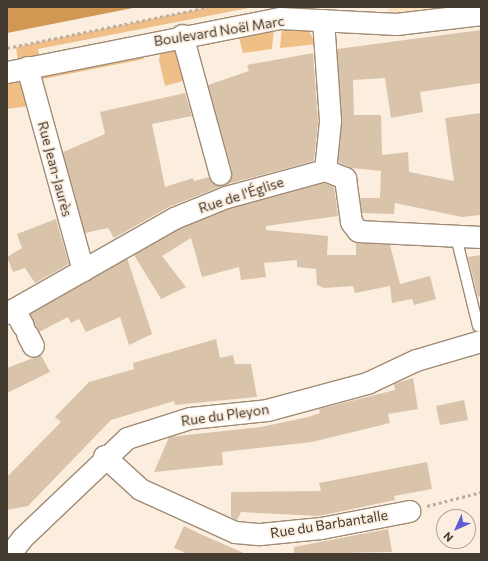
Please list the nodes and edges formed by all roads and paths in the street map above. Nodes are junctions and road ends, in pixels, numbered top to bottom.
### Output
1 (208, 7) edge
2 (481, 14) edge
3 (323, 20) junction
4 (182, 35) junction
5 (7, 48) edge
6 (27, 67) junction
7 (7, 72) edge
8 (325, 170) junction
9 (220, 174) dead end
10 (456, 237) junction
11 (481, 237) edge
12 (83, 270) junction
13 (21, 326) edge
14 (480, 334) edge
15 (104, 456) junction
16 (481, 492) edge
17 (409, 511) joint
18 (10, 547) edge

1 - 5 path
2 - 3 street, Boulevard Noël Marc
3 - 4 street, Boulevard Noël Marc
3 - 8 street
4 - 6 street, Boulevard Noël Marc
4 - 9 street
6 - 7 street, Boulevard Noël Marc
6 - 12 street, Rue Jean-Jaurès
8 - 10 street
8 - 12 street, Rue de l'Église
10 - 11 street
10 - 14 lane
12 - 13 street, Rue de l'Église
14 - 15 street, Rue du Pleyon
15 - 17 street, Rue du Barbantalle
15 - 18 street, Rue du Pleyon
16 - 17 path

